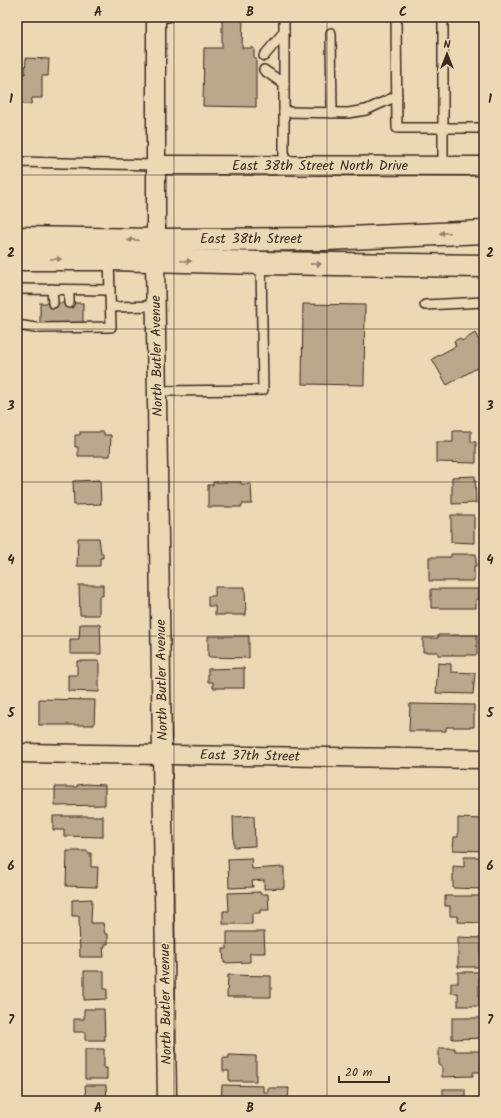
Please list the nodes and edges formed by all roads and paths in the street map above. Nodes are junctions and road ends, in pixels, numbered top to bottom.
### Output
1 (160, 17) edge
2 (284, 17) edge
3 (396, 17) edge
4 (443, 17) edge
5 (284, 32) junction
6 (331, 33) dead end
7 (264, 56) dead end
8 (264, 70) dead end
9 (284, 84) junction
10 (396, 96) junction
11 (284, 112) junction
12 (332, 112) junction
13 (442, 128) junction
14 (484, 128) edge
15 (17, 162) edge
16 (156, 165) junction
17 (284, 166) junction
18 (442, 166) junction
19 (484, 166) edge
20 (484, 232) edge
21 (17, 238) edge
22 (155, 250) junction
23 (17, 259) edge
24 (109, 259) junction
25 (261, 263) junction
26 (484, 266) edge
27 (17, 289) edge
28 (52, 290) junction
29 (68, 290) junction
30 (110, 290) junction
31 (484, 302) edge
32 (53, 303) dead end
33 (69, 303) dead end
34 (425, 305) dead end
35 (156, 306) junction
36 (111, 307) junction
37 (17, 325) edge
38 (158, 391) junction
39 (17, 753) edge
40 (163, 756) junction
41 (484, 759) edge
42 (167, 1101) edge

1 - 16 street, North Butler Avenue
2 - 5 lane
3 - 10 lane
4 - 13 lane
5 - 7 lane
5 - 9 lane
6 - 12 lane
8 - 9 lane
9 - 11 lane
10 - 12 lane
10 - 13 lane
11 - 12 lane
11 - 17 lane
13 - 14 lane
13 - 18 lane
15 - 16 lane
16 - 17 street, East 38th Street North Drive
16 - 22 street, North Butler Avenue
17 - 18 street, East 38th Street North Drive
18 - 19 street, East 38th Street North Drive
20 -> 22 main road, East 38th Street
22 -> 21 main road, East 38th Street
22 - 24 main road, East 38th Street
22 -> 25 main road, East 38th Street
22 - 35 street, North Butler Avenue
23 -> 24 main road, East 38th Street
24 - 30 lane
25 -> 26 main road, East 38th Street
25 - 38 lane
27 - 28 lane
28 - 29 lane
28 - 32 lane
29 - 30 lane
29 - 33 lane
30 - 36 lane
31 - 34 lane
35 - 36 lane
35 - 38 street, North Butler Avenue
36 - 37 lane
38 - 40 street, North Butler Avenue
39 - 40 street, East 37th Street
40 - 41 street, East 37th Street
40 - 42 street, North Butler Avenue

